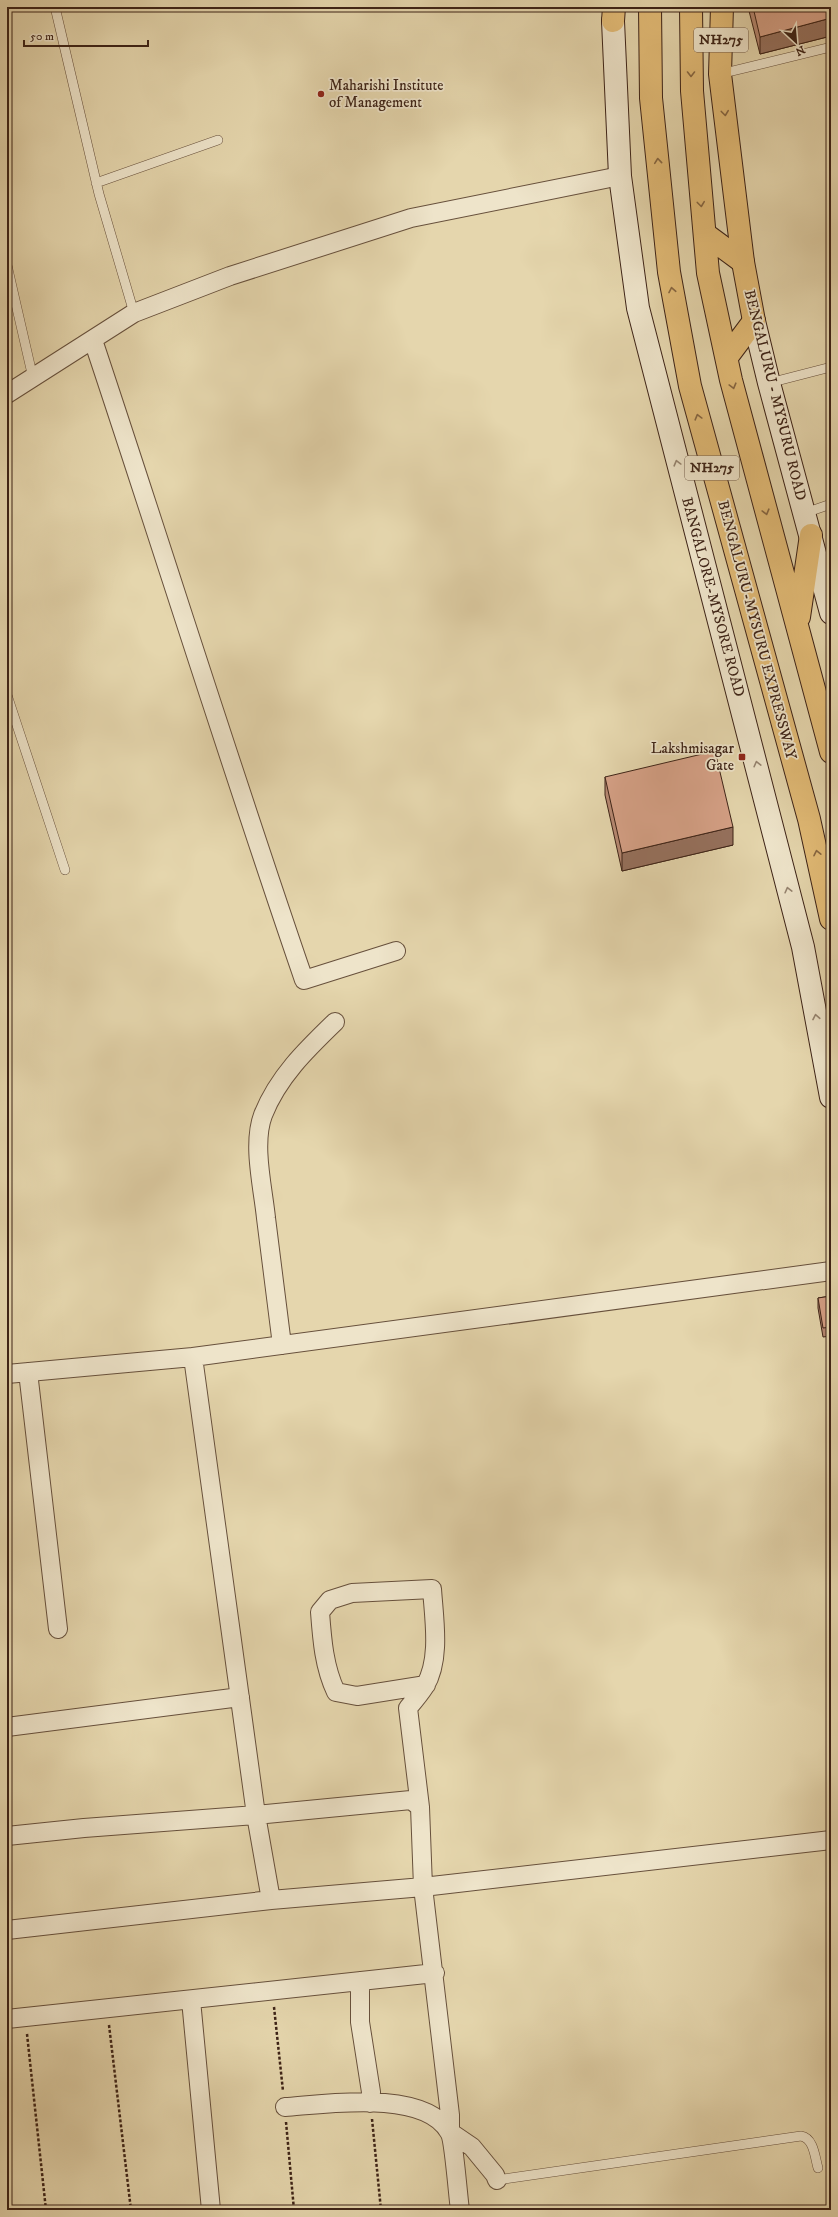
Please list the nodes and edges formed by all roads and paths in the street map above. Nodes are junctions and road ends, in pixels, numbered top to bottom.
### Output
1 (56, 7) edge
2 (650, 7) edge
3 (691, 7) edge
4 (722, 7) edge
5 (613, 12) edge
6 (831, 47) edge
7 (720, 74) junction
8 (218, 140) dead end
9 (620, 176) junction
10 (96, 183) junction
11 (705, 234) junction
12 (743, 262) junction
13 (7, 265) edge
14 (134, 313) junction
15 (754, 321) junction
16 (93, 340) junction
17 (727, 357) junction
18 (831, 367) edge
19 (33, 378) junction
20 (769, 384) junction
21 (7, 394) edge
22 (831, 504) edge
23 (805, 513) junction
24 (811, 535) junction
25 (831, 613) edge
26 (798, 628) junction
27 (7, 695) edge
28 (831, 752) edge
29 (65, 870) dead end
30 (831, 919) edge
31 (396, 951) dead end
32 (335, 1022) dead end
33 (831, 1097) edge
34 (831, 1271) edge
35 (282, 1345) junction
36 (193, 1357) junction
37 (28, 1372) junction
38 (7, 1374) edge
39 (58, 1629) dead end
40 (426, 1685) junction
41 (240, 1696) junction
42 (7, 1728) edge
43 (420, 1807) junction
44 (256, 1815) junction
45 (7, 1836) edge
46 (831, 1840) edge
47 (423, 1887) junction
48 (271, 1900) junction
49 (7, 1930) edge
50 (435, 1973) junction
51 (360, 1981) junction
52 (191, 2000) junction
53 (107, 2008) junction
54 (25, 2017) junction
55 (7, 2019) edge
56 (370, 2102) junction
57 (285, 2107) dead end
58 (450, 2132) junction
59 (818, 2168) dead end
60 (497, 2180) joint
61 (46, 2210) edge
62 (131, 2210) edge
63 (211, 2210) edge
64 (381, 2210) edge
65 (460, 2210) edge

1 - 10 lane
30 -> 2 main road, BENGALURU-MYSURU EXPRESSWAY / NH275
3 -> 11 main road, NH275
4 - 7 main road, BENGALURU - MYSURU ROAD / NH275
5 - 9 street, BANGALORE-MYSORE ROAD / NH275
6 - 7 lane
7 -> 12 main road, BENGALURU - MYSURU ROAD / NH275
8 - 10 lane
9 - 14 street
33 -> 9 street, BANGALORE-MYSORE ROAD / NH275
10 - 14 lane
11 - 12 main road
11 - 17 main road, NH275
12 - 15 main road, BENGALURU - MYSURU ROAD / NH275
13 - 19 lane
14 - 16 street
15 - 17 main road
15 - 20 street, BENGALURU - MYSURU ROAD / NH275
16 - 19 street
16 - 31 street
17 -> 26 main road, NH275
18 - 20 lane
19 - 21 street
20 - 23 street, BENGALURU - MYSURU ROAD / NH275
22 - 23 lane
23 - 24 street, BENGALURU - MYSURU ROAD / NH275
24 - 25 street, BENGALURU - MYSURU ROAD / NH275
24 - 26 main road
26 - 28 main road, NH275
27 - 29 lane
32 - 35 street
34 - 35 street
35 - 36 street
36 - 37 street
36 - 41 street
37 - 38 street
37 - 39 street
40 - 40 street
40 - 43 street
41 - 42 street
41 - 44 street
43 - 44 street
43 - 47 street
44 - 45 street
44 - 48 street
46 - 47 street
47 - 48 street
47 - 50 street
48 - 49 street
50 - 51 street
50 - 58 street
51 - 52 street
51 - 56 street
52 - 53 street
52 - 63 street
53 - 54 street
53 - 62 path
54 - 55 street
54 - 61 path
56 - 57 street
56 - 58 street
56 - 64 path
58 - 60 street
58 - 65 street
59 - 60 lane

